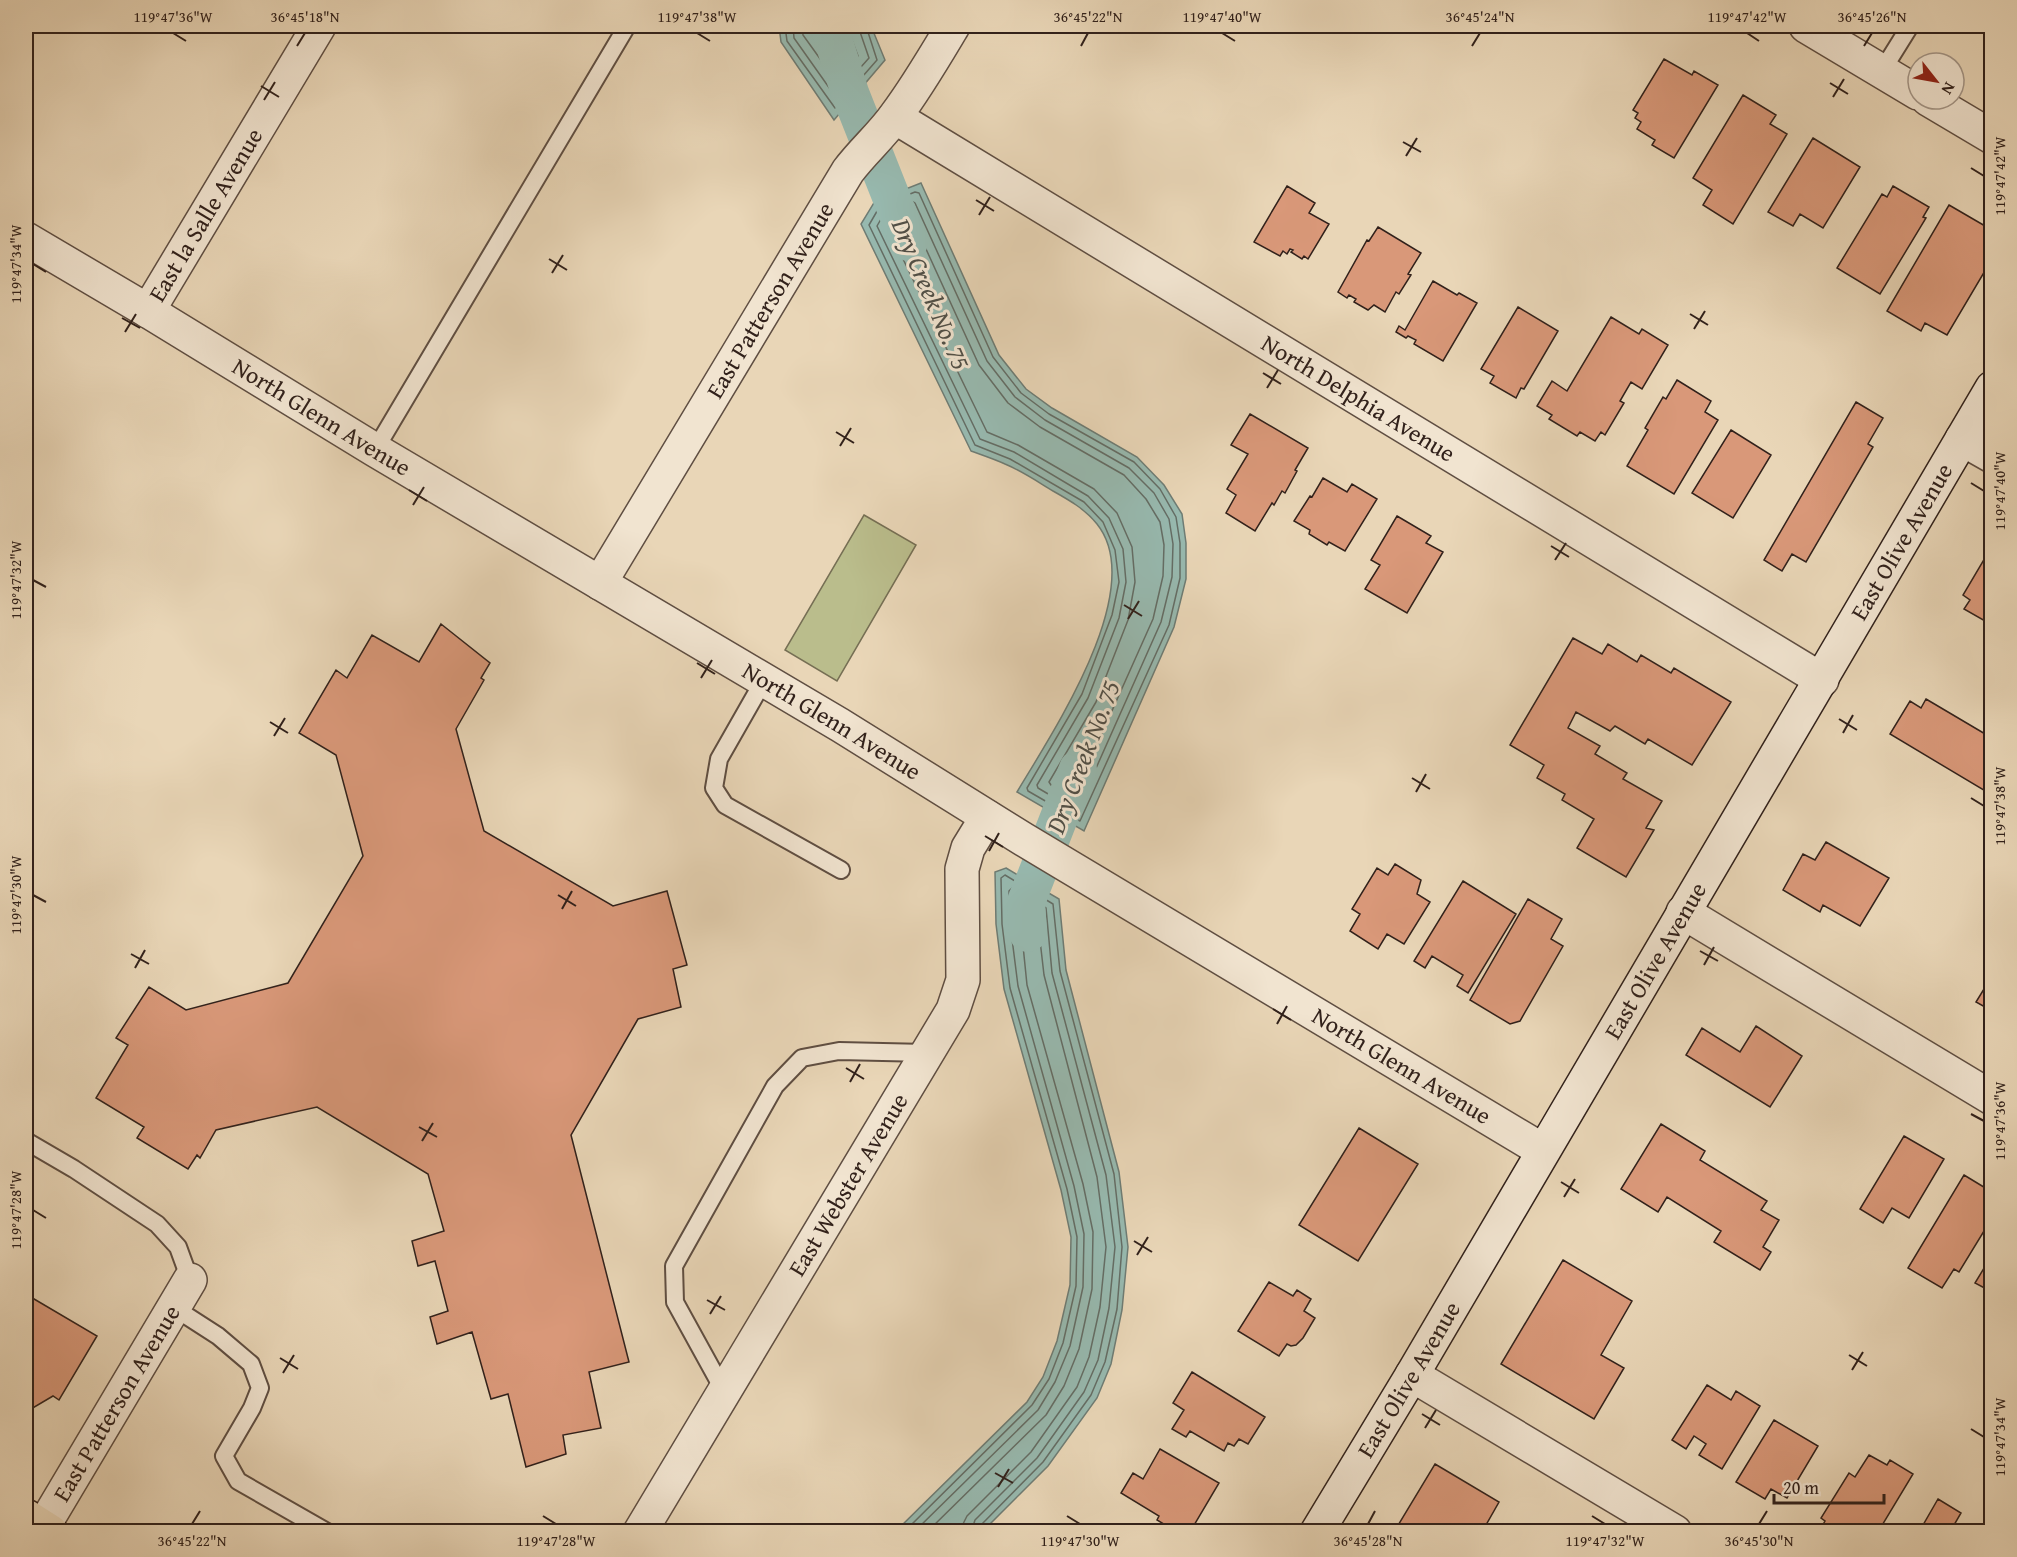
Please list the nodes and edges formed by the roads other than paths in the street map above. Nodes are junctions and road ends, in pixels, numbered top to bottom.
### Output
1 (319, 26) edge
2 (627, 26) edge
3 (953, 26) edge
4 (1806, 26) edge
5 (1910, 26) edge
6 (1882, 71) junction
7 (1906, 86) edge
8 (1948, 111) edge
9 (893, 120) junction
10 (1992, 137) edge
11 (26, 239) edge
12 (148, 311) junction
13 (1992, 388) edge
14 (1962, 439) junction
15 (375, 450) junction
16 (1992, 456) edge
17 (600, 583) junction
18 (764, 680) junction
19 (1822, 680) junction
20 (987, 817) junction
21 (842, 870) dead end
22 (1683, 912) junction
23 (927, 1053) junction
24 (1992, 1098) edge
25 (26, 1142) edge
26 (1542, 1150) junction
27 (181, 1293) junction
28 (1412, 1375) junction
29 (724, 1391) junction
30 (40, 1527) edge
31 (327, 1532) edge
32 (640, 1532) edge
33 (1317, 1532) edge
34 (1675, 1532) edge

1 - 12 street, East la Salle Avenue
2 - 15 lane
3 - 9 street, East Patterson Avenue
4 - 6 street
5 - 6 lane
6 - 7 street
8 - 10 street
9 - 17 street, East Patterson Avenue
9 - 19 street, North Delphia Avenue
11 - 12 street, North Glenn Avenue
12 - 15 street, North Glenn Avenue
13 - 14 street, East Olive Avenue
14 - 16 street
14 - 19 street, East Olive Avenue
15 - 17 street, North Glenn Avenue
17 - 18 street, North Glenn Avenue
18 - 20 street, North Glenn Avenue
18 - 21 lane
19 - 22 street, East Olive Avenue
20 - 23 street, East Webster Avenue
20 - 26 street, North Glenn Avenue
22 - 24 street
22 - 26 street, East Olive Avenue
23 - 29 street, East Webster Avenue
23 - 29 lane
25 - 27 lane
26 - 28 street, East Olive Avenue
27 - 30 street, East Patterson Avenue
27 - 31 lane
28 - 33 street, East Olive Avenue
28 - 34 street
29 - 32 street, East Webster Avenue

